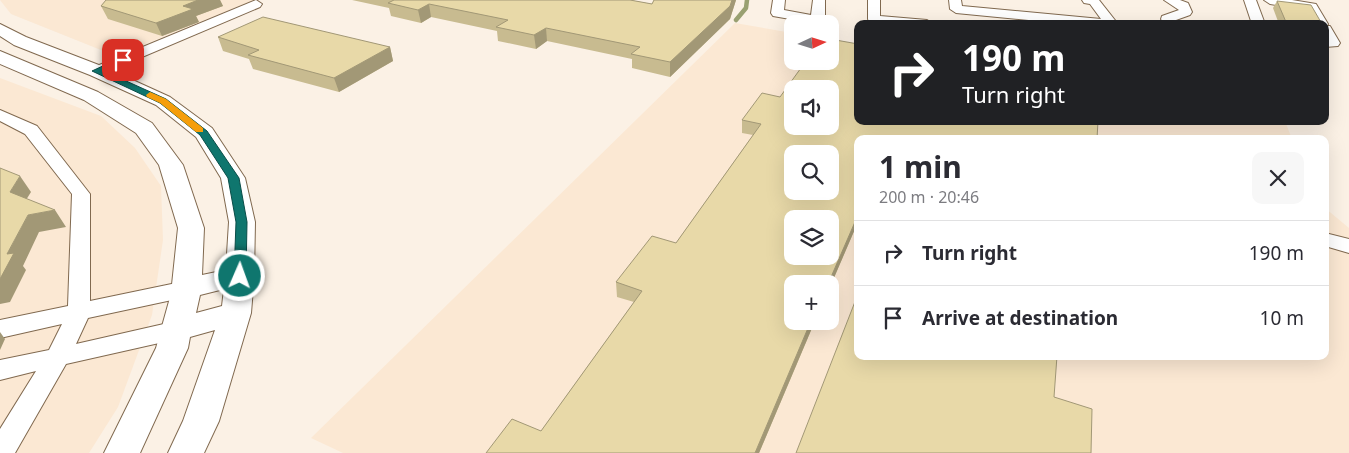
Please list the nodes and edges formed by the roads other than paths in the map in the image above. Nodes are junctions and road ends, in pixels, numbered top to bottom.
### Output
1 (778, 0) edge
2 (819, 0) edge
3 (874, 0) edge
4 (1088, 0) edge
5 (1170, 0) edge
6 (1250, 0) edge
7 (1270, 0) edge
8 (256, 4) dead end
9 (956, 4) edge
10 (885, 20) edge
11 (958, 20) edge
12 (1081, 20) edge
13 (1109, 20) edge
14 (1168, 20) edge
15 (1258, 20) edge
16 (1320, 20) edge
17 (0, 29) edge
18 (0, 57) edge
19 (96, 71) junction
20 (64, 85) junction
21 (0, 115) edge
22 (1329, 240) edge
23 (1349, 246) edge
24 (240, 276) junction
25 (186, 289) junction
26 (79, 312) junction
27 (236, 314) junction
28 (0, 329) edge
29 (177, 330) junction
30 (58, 357) junction
31 (0, 370) edge
32 (0, 453) edge
33 (122, 453) edge
34 (186, 453) edge

1 - 2 lane
3 - 10 lane
4 - 13 lane
5 - 14 lane
6 - 15 lane
7 - 16 lane
8 - 19 lane
9 - 11 lane
9 - 12 lane
17 - 19 main road
18 - 20 main road
19 - 20 main road
19 - 24 main road
20 - 25 main road
21 - 26 lane
22 - 23 lane
24 - 25 main road
24 - 27 main road
25 - 26 lane
25 - 29 main road
26 - 28 lane
26 - 30 lane
27 - 29 main road
27 - 34 main road
29 - 30 lane
29 - 33 main road
30 - 31 lane
30 - 32 lane

